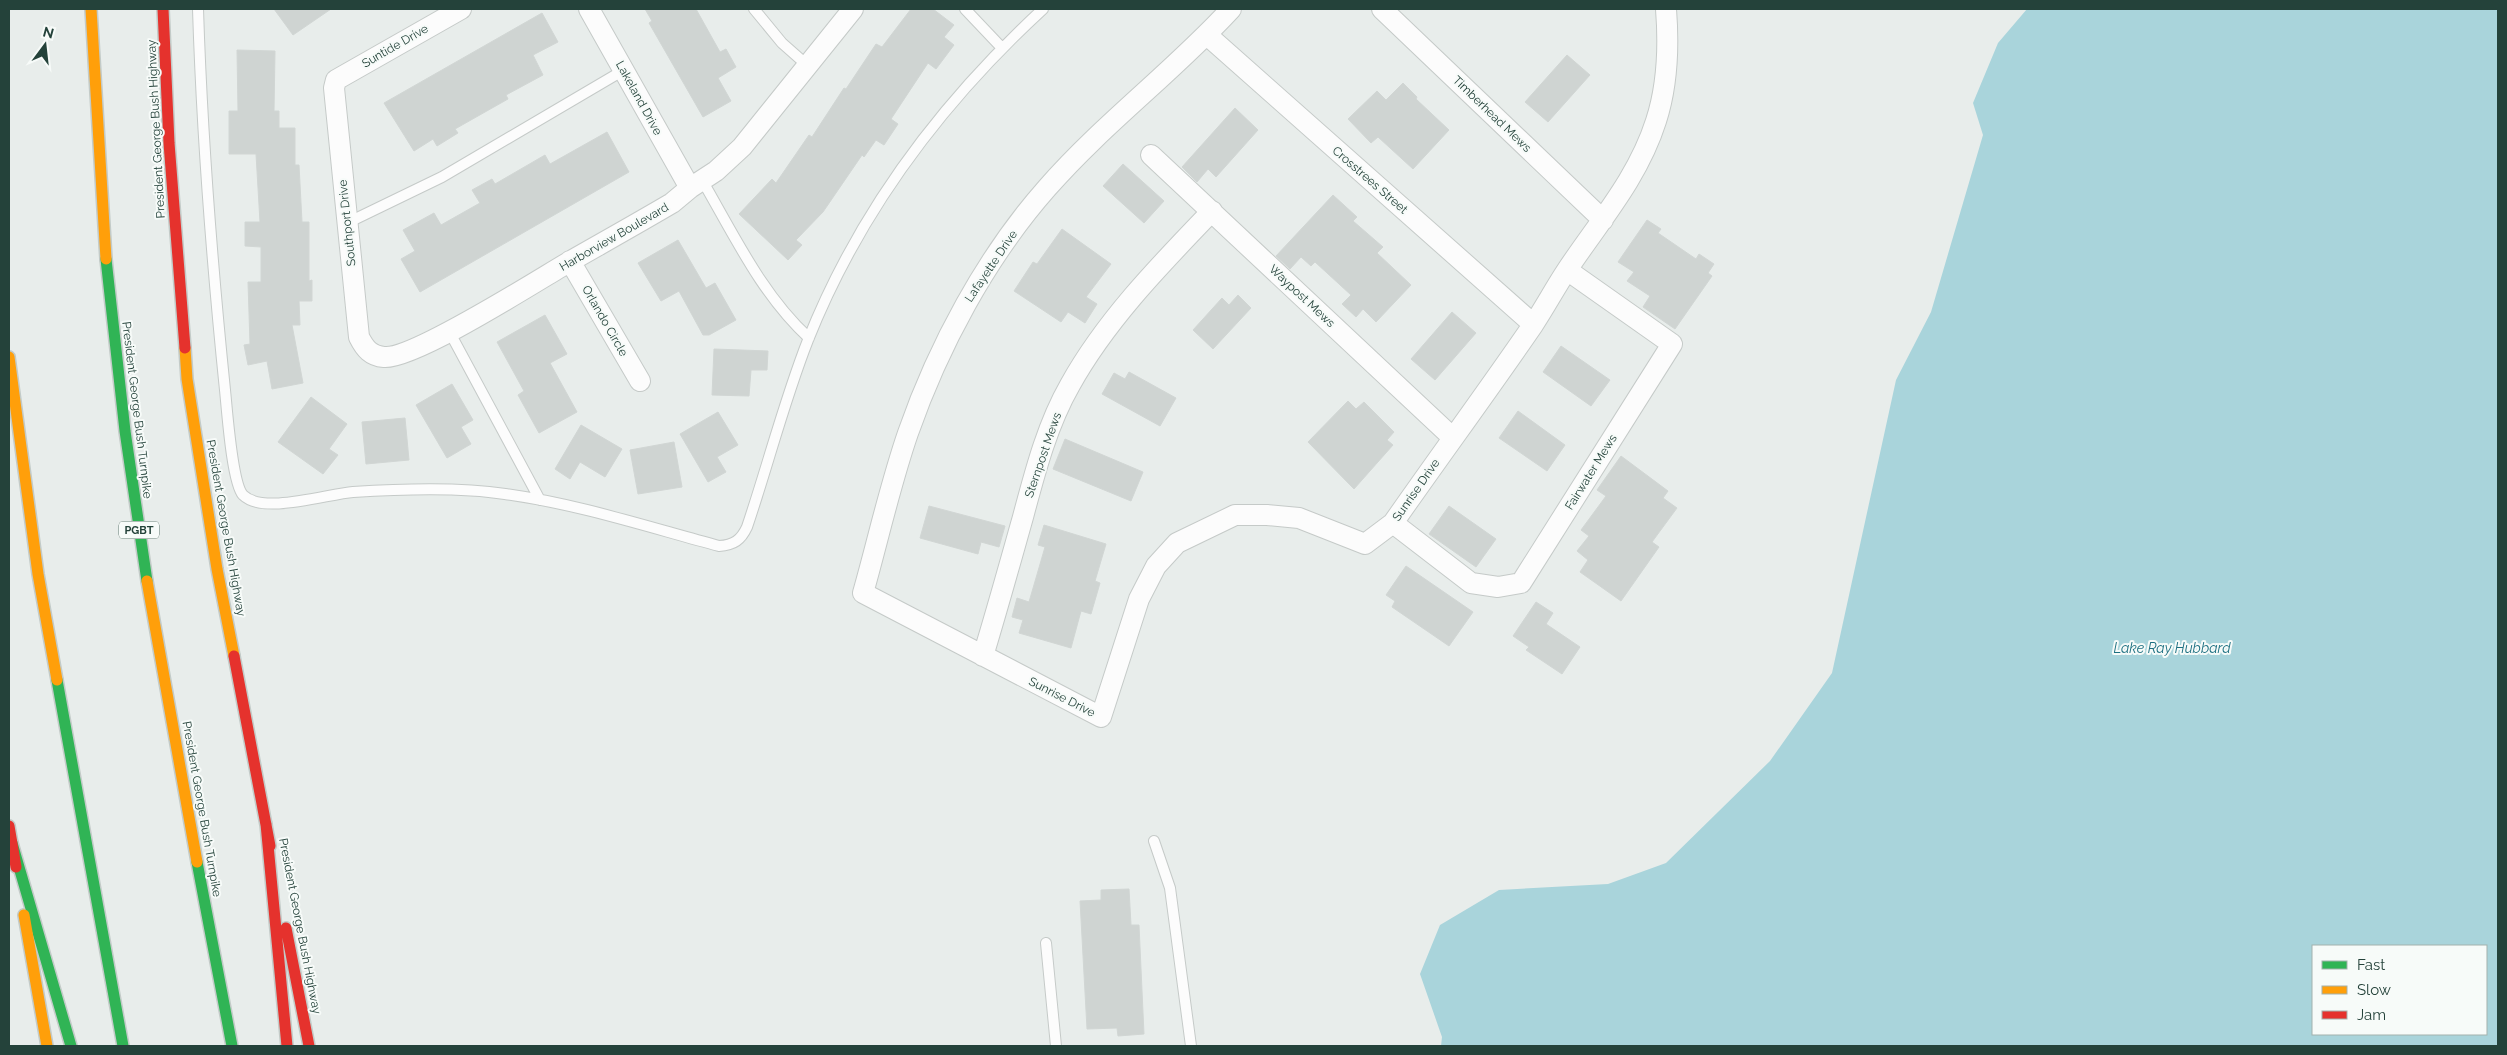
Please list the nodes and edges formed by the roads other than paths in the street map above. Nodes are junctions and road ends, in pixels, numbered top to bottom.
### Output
1 (91, 9) edge
2 (163, 9) edge
3 (198, 9) edge
4 (461, 9) edge
5 (589, 9) edge
6 (754, 9) edge
7 (853, 9) edge
8 (965, 9) edge
9 (1043, 9) edge
10 (1231, 9) edge
11 (1382, 9) edge
12 (1666, 9) edge
13 (1207, 35) junction
14 (1002, 48) junction
15 (808, 66) junction
16 (624, 70) junction
17 (334, 88) joint
18 (1151, 155) dead end
19 (696, 184) junction
20 (1212, 211) junction
21 (1603, 220) junction
22 (347, 223) junction
23 (570, 261) junction
24 (1567, 270) junction
25 (1533, 324) junction
26 (448, 331) junction
27 (809, 338) junction
28 (371, 354) joint
29 (9, 357) edge
30 (640, 381) dead end
31 (1452, 437) junction
32 (540, 500) junction
33 (1393, 523) junction
34 (863, 593) joint
35 (984, 656) junction
36 (266, 824) junction
37 (9, 826) edge
38 (1154, 841) dead end
39 (12, 843) junction
40 (1046, 943) dead end
41 (47, 1046) edge
42 (71, 1046) edge
43 (123, 1046) edge
44 (232, 1046) edge
45 (287, 1046) edge
46 (309, 1046) edge
47 (1056, 1046) edge
48 (1191, 1046) edge

1 - 44 main road, President George Bush Turnpike / PGBT
2 - 36 main road, President George Bush Highway
3 - 32 lane
4 - 17 street, Suntide Drive
5 - 16 street, Lakeland Drive
6 - 15 lane
7 - 15 street, Harborview Boulevard
8 - 14 lane
9 - 14 lane
10 - 13 street, Lafayette Drive
11 - 21 street, Timberhead Mews
12 - 21 street, Sunrise Drive
13 - 25 street, Crosstrees Street
13 - 34 street, Lafayette Drive
14 - 27 lane
15 - 19 street, Harborview Boulevard
16 - 19 street, Lakeland Drive
16 - 22 lane
17 - 22 street, Southport Drive
18 - 20 street, Waypost Mews
19 - 23 street, Harborview Boulevard
19 - 27 lane
20 - 31 street, Waypost Mews
20 - 35 street, Sternpost Mews
21 - 24 street, Sunrise Drive
22 - 28 street, Southport Drive
23 - 26 street, Harborview Boulevard
23 - 30 street, Orlando Circle
24 - 25 street, Sunrise Drive
24 - 33 street, Fairwater Mews
25 - 31 street, Sunrise Drive
26 - 28 street, Harborview Boulevard
26 - 32 lane
27 - 32 lane
29 - 43 main road
31 - 33 street, Sunrise Drive
33 - 35 street, Sunrise Drive
34 - 35 street, Sunrise Drive
36 - 45 main road
36 - 46 main road, President George Bush Highway
37 - 39 main road
38 - 48 lane
39 - 41 main road
39 - 42 main road
40 - 47 lane

